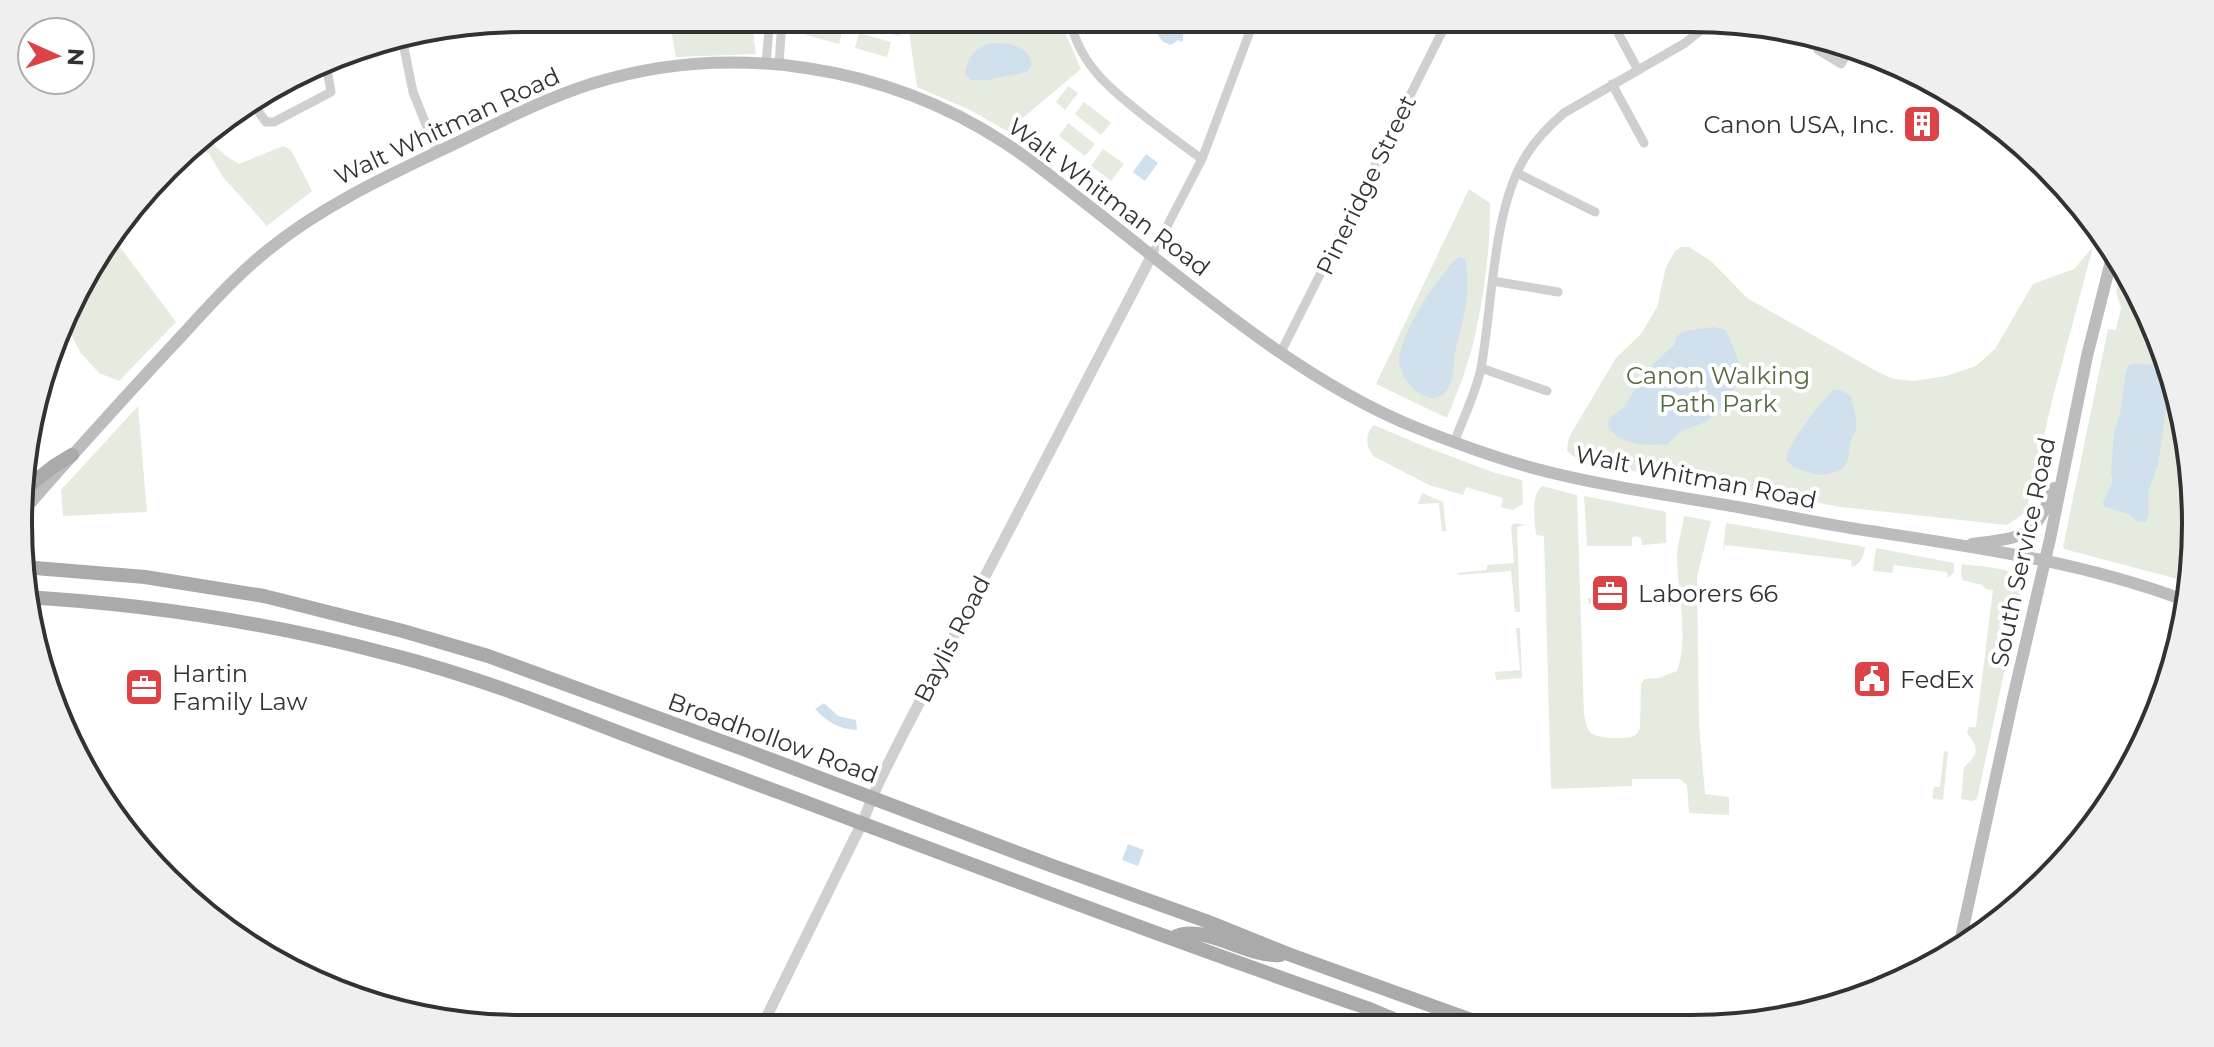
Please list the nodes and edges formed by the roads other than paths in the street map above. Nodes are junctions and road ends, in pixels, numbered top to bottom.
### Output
1 (771, 32) edge
2 (779, 32) edge
3 (1075, 32) edge
4 (1250, 32) edge
5 (1442, 32) edge
6 (1618, 32) edge
7 (1698, 32) edge
8 (404, 47) edge
9 (1818, 49) edge
10 (1845, 57) edge
11 (773, 64) junction
12 (1638, 70) junction
13 (328, 73) edge
14 (1612, 84) junction
15 (257, 110) edge
16 (1644, 143) dead end
17 (437, 152) junction
18 (1202, 159) junction
19 (1517, 173) junction
20 (1595, 212) dead end
21 (1152, 255) junction
22 (2109, 267) edge
23 (1493, 281) junction
24 (1558, 292) dead end
25 (1281, 352) junction
26 (1481, 368) junction
27 (1547, 391) dead end
28 (1454, 443) junction
29 (72, 455) junction
30 (2066, 459) junction
31 (34, 482) edge
32 (33, 500) edge
33 (1961, 546) junction
34 (2045, 562) junction
35 (34, 568) edge
36 (2176, 597) edge
37 (38, 598) edge
38 (872, 798) junction
39 (862, 823) junction
40 (1962, 933) edge
41 (1173, 938) junction
42 (1288, 954) junction
43 (767, 1015) edge
44 (1384, 1015) edge
45 (1442, 1015) edge

1 - 11 street
2 - 11 street
3 - 18 street
4 - 18 street
5 - 25 street, Pineridge Street
6 - 12 street
7 - 12 street
8 - 17 street
9 - 10 street
11 - 17 main road, Walt Whitman Road
11 - 21 main road, Walt Whitman Road
12 - 14 street
13 - 15 street
14 - 16 street
14 - 19 street
17 - 29 main road, Walt Whitman Road
18 - 21 street
19 - 20 street
19 - 23 street
21 - 25 main road, Walt Whitman Road
21 - 38 street, Baylis Road
22 - 30 main road, South Service Road
23 - 24 street
23 - 26 street
25 - 28 main road, Walt Whitman Road
26 - 27 street
26 - 28 street
28 - 33 main road, Walt Whitman Road
29 - 31 main road
29 - 32 main road, Walt Whitman Road
30 - 33 main road
30 - 34 main road, South Service Road
33 - 34 main road, Walt Whitman Road
34 - 36 main road, Walt Whitman Road
34 - 40 main road, South Service Road
35 - 38 main road, Broadhollow Road
37 - 39 main road, Broadhollow Road
38 - 39 street, Baylis Road
38 - 42 main road, Broadhollow Road
39 - 41 main road, Broadhollow Road
39 - 43 street, Baylis Road
41 - 42 main road
41 - 44 main road, Broadhollow Road
42 - 45 main road, Broadhollow Road

